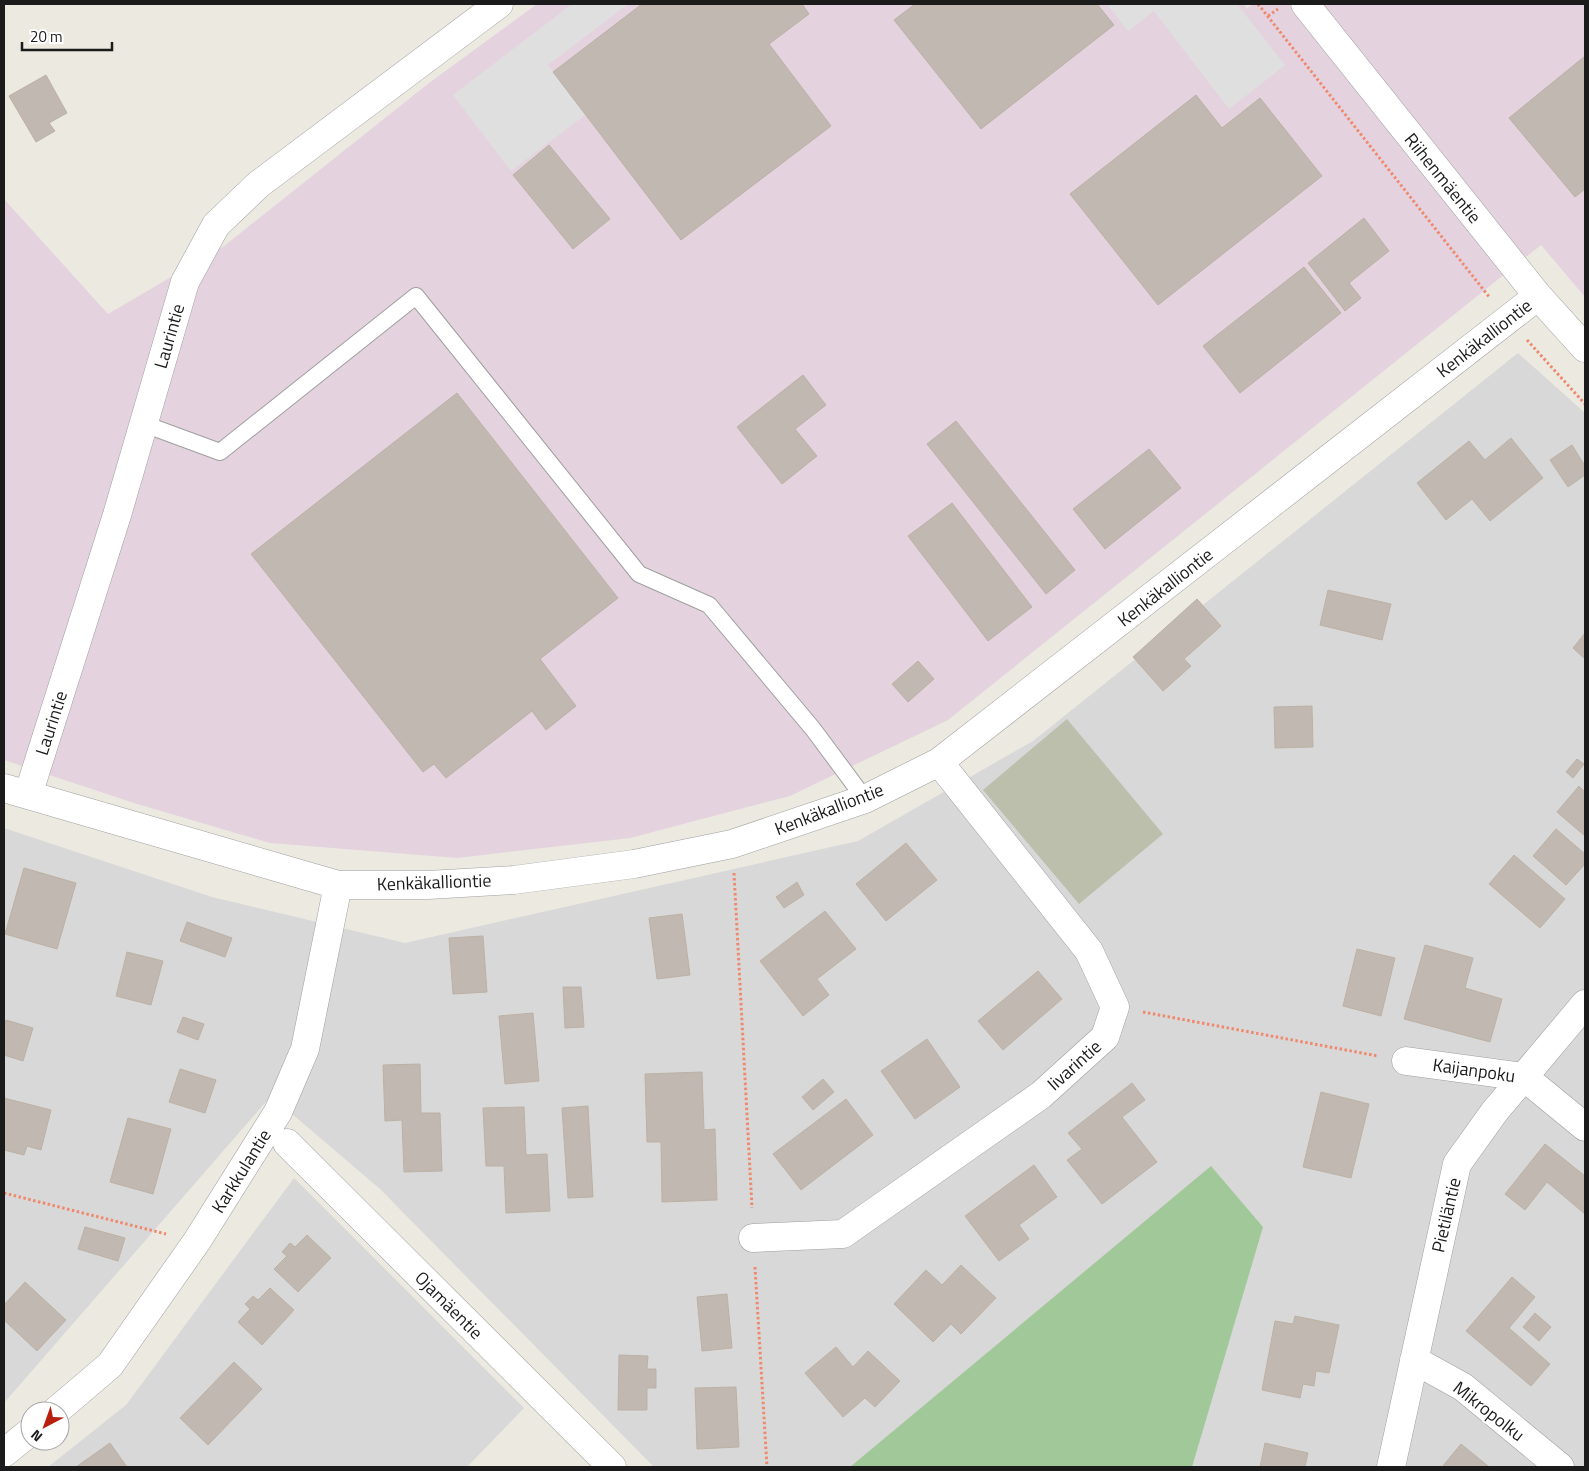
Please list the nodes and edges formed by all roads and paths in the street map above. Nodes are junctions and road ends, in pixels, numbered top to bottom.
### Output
1 (499, 4) edge
2 (1258, 4) edge
3 (1306, 4) edge
4 (1538, 296) junction
5 (1508, 320) junction
6 (1585, 348) edge
7 (1585, 404) edge
8 (144, 424) junction
9 (938, 762) junction
10 (16, 792) edge
11 (865, 799) junction
12 (732, 844) junction
13 (338, 885) junction
14 (1585, 1004) edge
15 (1115, 1007) junction
16 (1406, 1061) joint
17 (1524, 1077) junction
18 (1585, 1127) edge
19 (287, 1143) dead end
20 (4, 1193) edge
21 (753, 1238) junction
22 (197, 1242) junction
23 (1414, 1360) junction
24 (68, 1401) edge
25 (20, 1440) edge
26 (4, 1453) edge
27 (612, 1467) edge
28 (767, 1467) edge
29 (1391, 1467) edge
30 (1560, 1467) edge

1 - 8 street, Laurintie
2 - 5 path
3 - 4 street, Riihenmäentie
4 - 5 street, Kenkäkalliontie
4 - 6 street, Riihenmäentie
5 - 7 path
5 - 9 street, Kenkäkalliontie
8 - 10 street, Laurintie
8 - 11 lane
9 - 11 street, Kenkäkalliontie
9 - 15 street
10 - 13 street, Kenkäkalliontie
11 - 12 street, Kenkäkalliontie
12 - 13 street, Kenkäkalliontie
12 - 21 path
13 - 22 street, Karkkulantie
14 - 17 street, Pietiläntie
15 - 16 path
15 - 21 street, Iivarintie
16 - 17 street, Kaijanpoku
17 - 18 street, Kaijanpoku
17 - 23 street, Pietiläntie
19 - 27 street, Ojamäentie
20 - 22 path
21 - 28 path
22 - 24 street, Karkkulantie
23 - 29 street, Pietiläntie
23 - 30 street, Mikropolku
25 - 26 street

